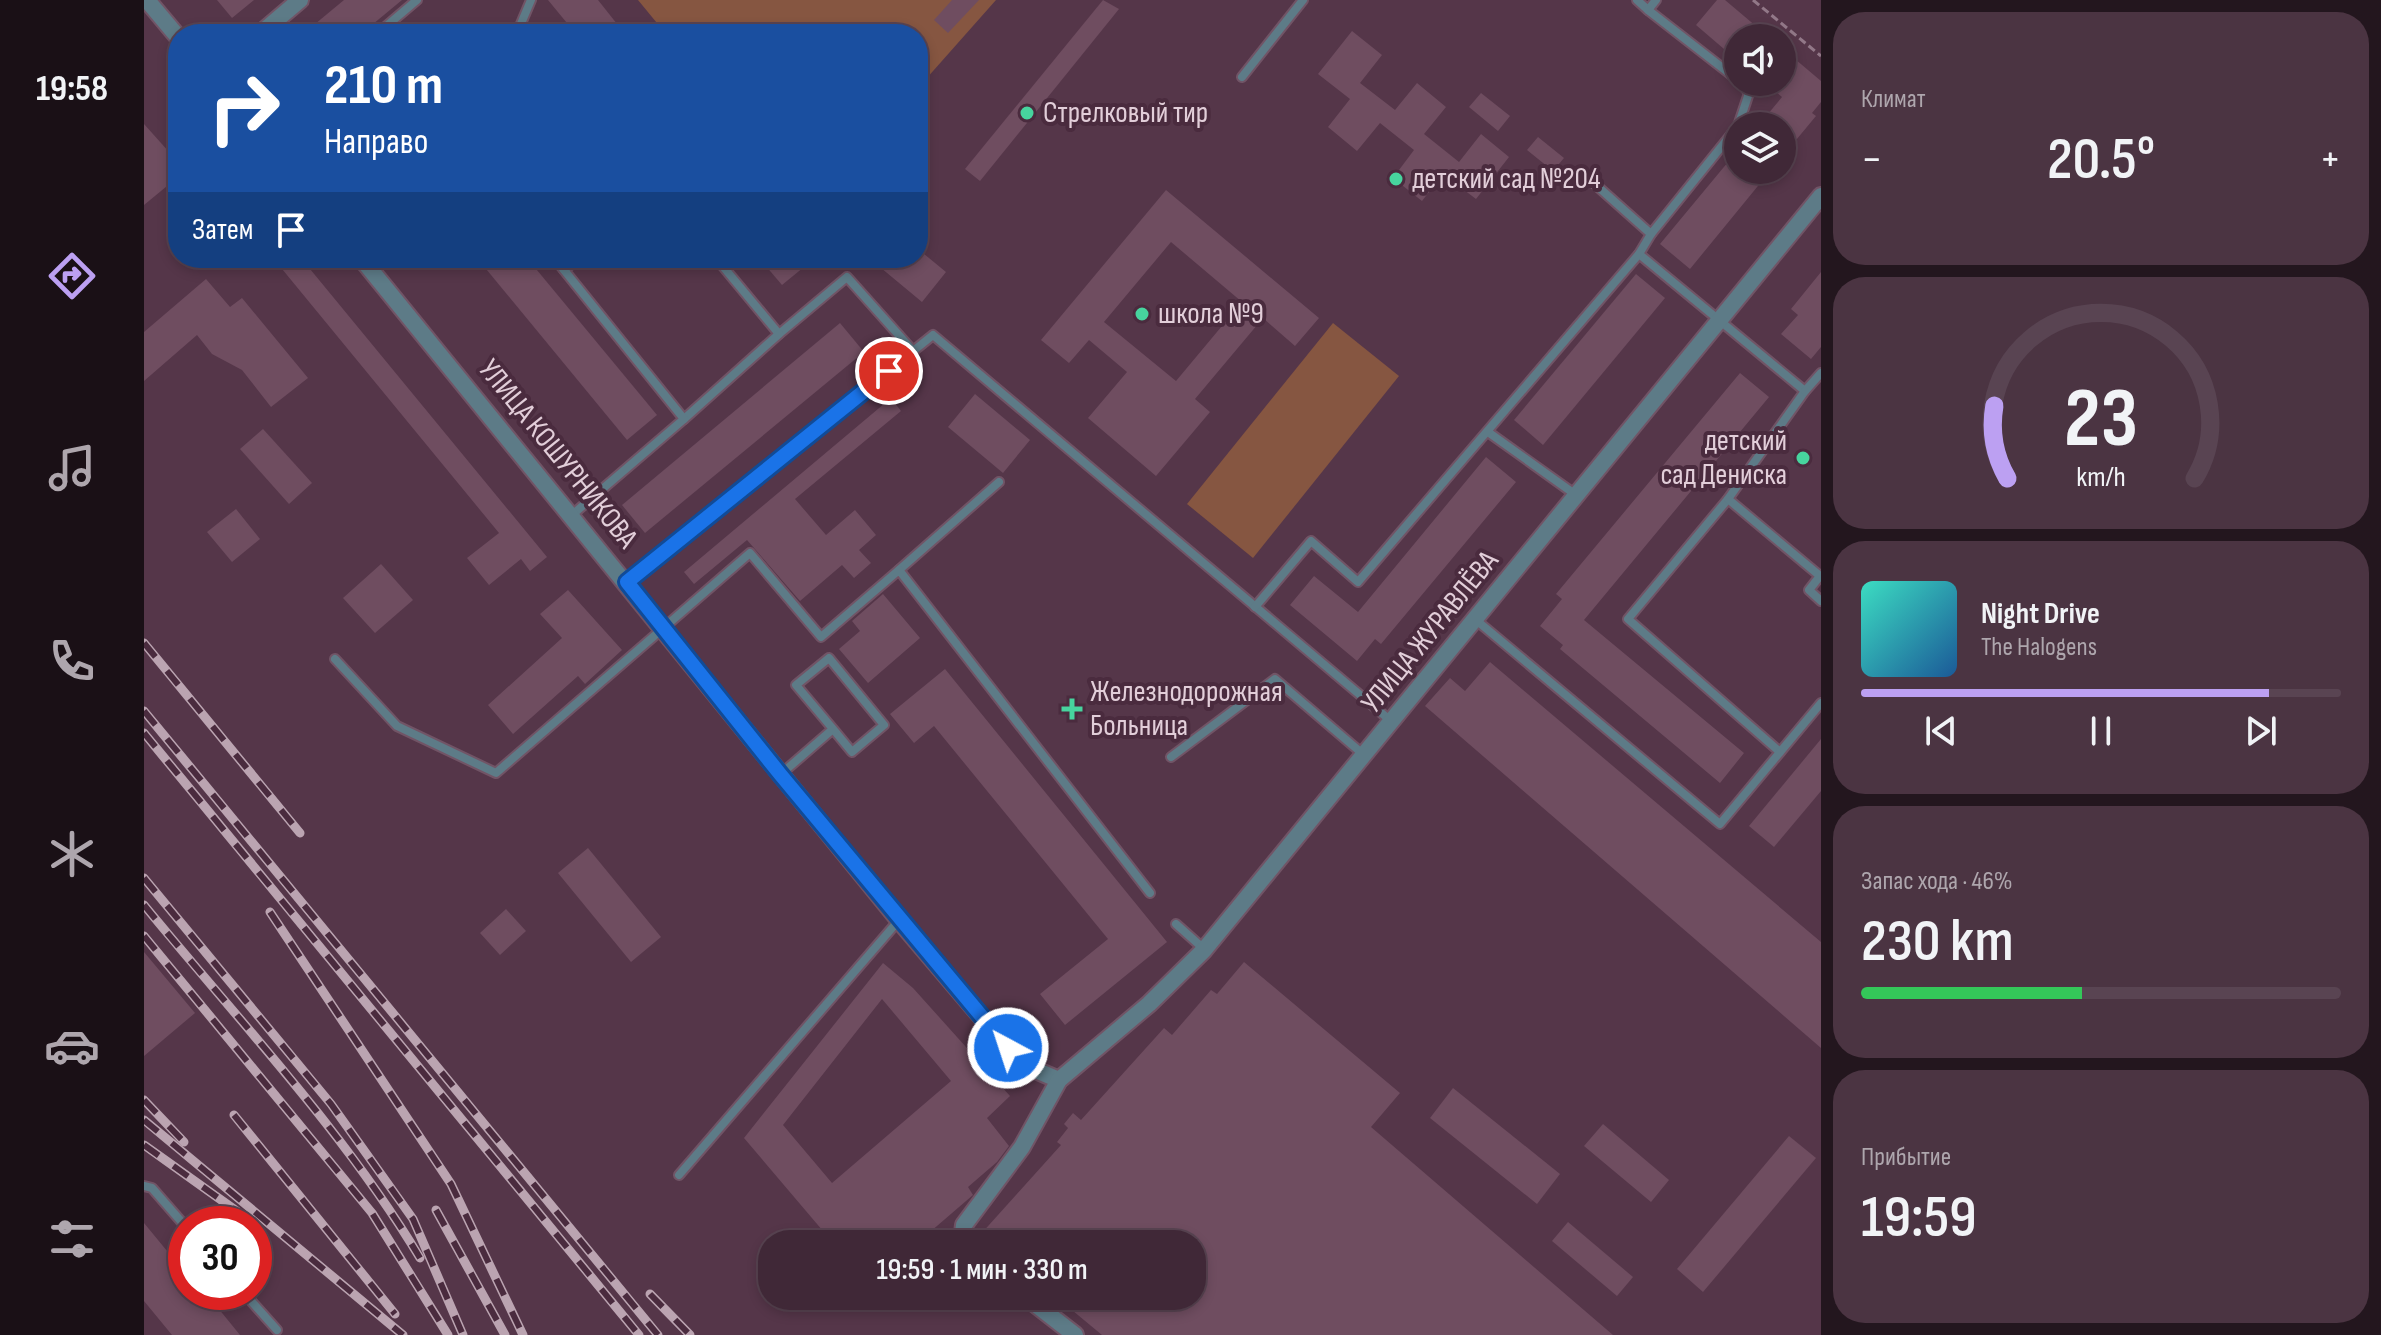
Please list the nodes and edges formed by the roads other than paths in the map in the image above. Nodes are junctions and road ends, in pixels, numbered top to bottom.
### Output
1 (147, 0) edge
2 (417, 0) edge
3 (531, 0) edge
4 (1303, 0) edge
5 (1637, 0) edge
6 (1656, 0) edge
7 (288, 4) edge
8 (1648, 10) junction
9 (269, 24) edge
10 (389, 24) edge
11 (521, 24) edge
12 (168, 25) edge
13 (1724, 69) edge
14 (1242, 77) dead end
15 (1724, 143) edge
16 (1587, 177) dead end
17 (1821, 196) edge
18 (1651, 234) junction
19 (1639, 254) junction
20 (369, 268) edge
21 (566, 268) edge
22 (724, 268) edge
23 (564, 270) joint
24 (1720, 321) junction
25 (779, 334) junction
26 (913, 351) junction
27 (1821, 373) edge
28 (1805, 391) junction
29 (684, 419) junction
30 (1488, 432) junction
31 (999, 482) dead end
32 (1577, 496) junction
33 (1728, 499) junction
34 (572, 515) junction
35 (899, 570) junction
36 (627, 582) junction
37 (1821, 601) edge
38 (1255, 607) junction
39 (1476, 620) junction
40 (665, 628) junction
41 (335, 659) dead end
42 (1821, 703) edge
43 (1392, 722) junction
44 (833, 729) junction
45 (1780, 752) junction
46 (1365, 755) junction
47 (1171, 757) dead end
48 (780, 774) junction
49 (1150, 893) dead end
50 (899, 920) junction
51 (1176, 924) dead end
52 (1204, 950) junction
53 (1059, 1080) junction
54 (679, 1175) dead end
55 (144, 1186) edge
56 (168, 1206) edge
57 (963, 1230) edge
58 (259, 1310) edge
59 (1043, 1310) edge
60 (277, 1330) dead end
61 (1075, 1335) edge

1 - 12 street
2 - 10 lane
3 - 11 lane
4 - 14 lane
5 - 8 lane
6 - 8 lane
7 - 9 street
8 - 13 lane
15 - 18 lane
16 - 18 lane
17 - 24 street, УЛИЦА ЖУРАВЛЁВА
18 - 19 lane
19 - 24 lane
19 - 30 lane
20 - 34 street, УЛИЦА КОШУРНИКОВА
21 - 23 lane
22 - 25 lane
23 - 29 lane
24 - 28 lane
24 - 32 street, УЛИЦА ЖУРАВЛЁВА
25 - 26 lane
25 - 29 lane
26 - 36 lane
26 - 38 lane
27 - 28 lane
28 - 33 lane
29 - 34 lane
30 - 32 lane
30 - 38 lane
31 - 35 lane
32 - 39 street, УЛИЦА ЖУРАВЛЁВА
33 - 37 lane
33 - 45 lane
34 - 36 street, УЛИЦА КОШУРНИКОВА
35 - 40 lane
35 - 49 lane
36 - 40 street, УЛИЦА КОШУРНИКОВА
38 - 43 lane
39 - 43 street, УЛИЦА ЖУРАВЛЁВА
39 - 45 lane
40 - 41 lane
40 - 48 street, УЛИЦА КОШУРНИКОВА
42 - 45 lane
43 - 46 street, УЛИЦА ЖУРАВЛЁВА
44 - 44 lane
44 - 48 lane
46 - 47 lane
46 - 52 street, УЛИЦА ЖУРАВЛЁВА
48 - 50 street, УЛИЦА КОШУРНИКОВА
50 - 53 street, УЛИЦА КОШУРНИКОВА
50 - 54 lane
51 - 52 lane
52 - 53 street, УЛИЦА ЖУРАВЛЁВА
53 - 57 street
55 - 56 lane
58 - 60 lane
59 - 61 street

